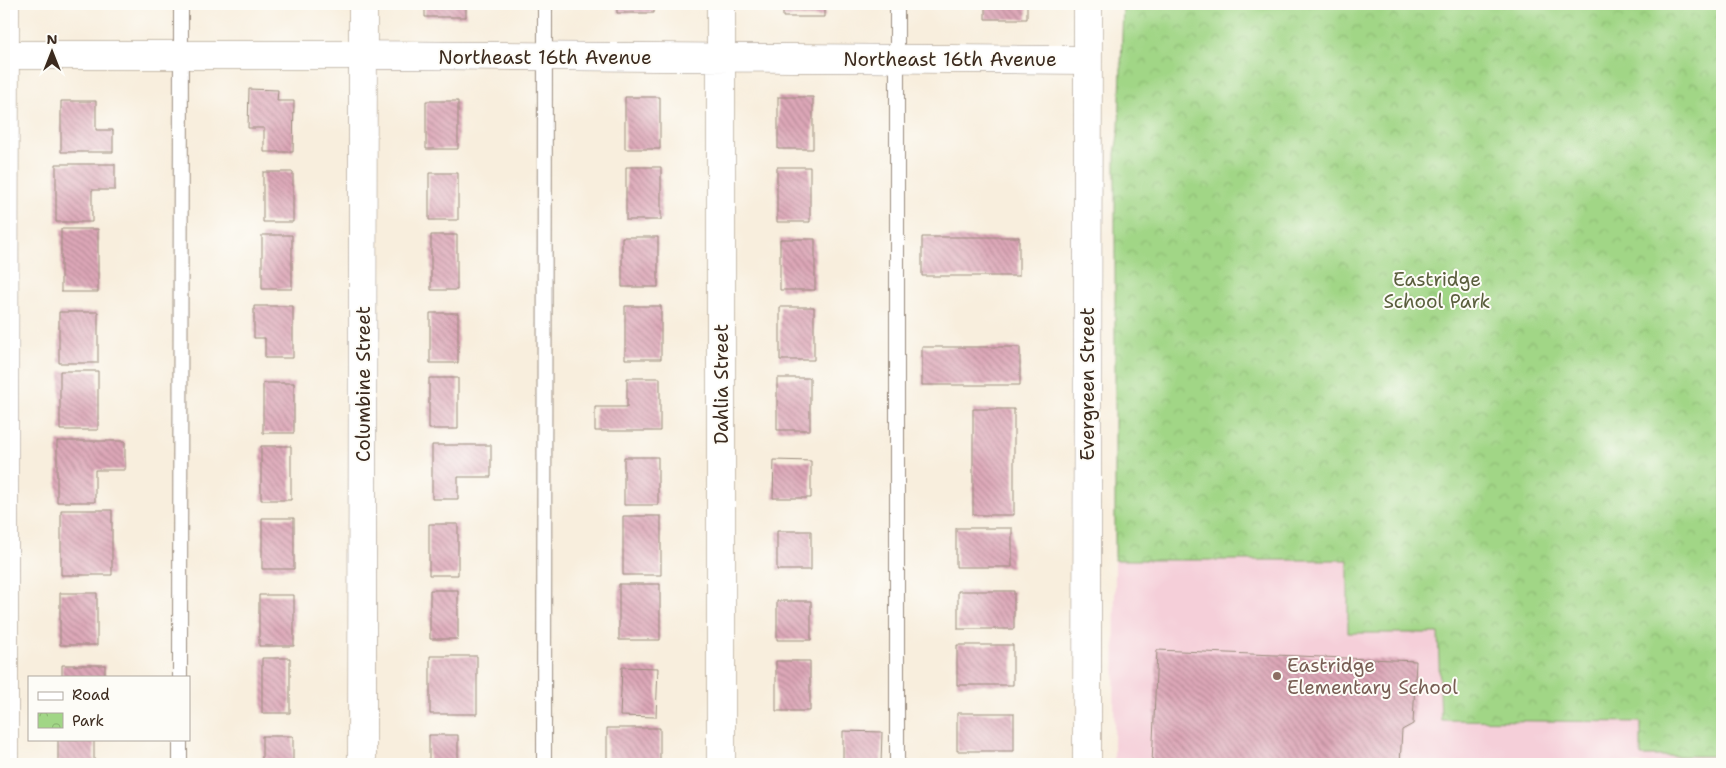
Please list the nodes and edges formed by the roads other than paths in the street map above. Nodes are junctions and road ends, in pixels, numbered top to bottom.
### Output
1 (5, 4) edge
2 (181, 4) edge
3 (363, 4) edge
4 (545, 4) edge
5 (721, 4) edge
6 (897, 4) edge
7 (1088, 4) edge
8 (4, 55) edge
9 (363, 55) junction
10 (180, 56) junction
11 (546, 57) junction
12 (721, 58) junction
13 (896, 59) junction
14 (1087, 60) junction
15 (180, 676) edge
16 (180, 740) edge
17 (4, 764) edge
18 (180, 764) edge
19 (362, 764) edge
20 (544, 764) edge
21 (721, 764) edge
22 (897, 764) edge
23 (1087, 764) edge

1 - 8 street
2 - 10 lane
3 - 9 street, Columbine Street
4 - 11 lane
5 - 12 street, Dahlia Street
6 - 13 lane
7 - 14 street, Evergreen Street
8 - 10 street, Northeast 16th Avenue
8 - 17 street
9 - 10 street, Northeast 16th Avenue
9 - 11 street, Northeast 16th Avenue
9 - 19 street, Columbine Street
10 - 15 lane
11 - 12 street, Northeast 16th Avenue
11 - 20 lane
12 - 13 street, Northeast 16th Avenue
12 - 21 street, Dahlia Street
13 - 14 street, Northeast 16th Avenue
13 - 22 lane
14 - 23 street, Evergreen Street
16 - 18 lane

